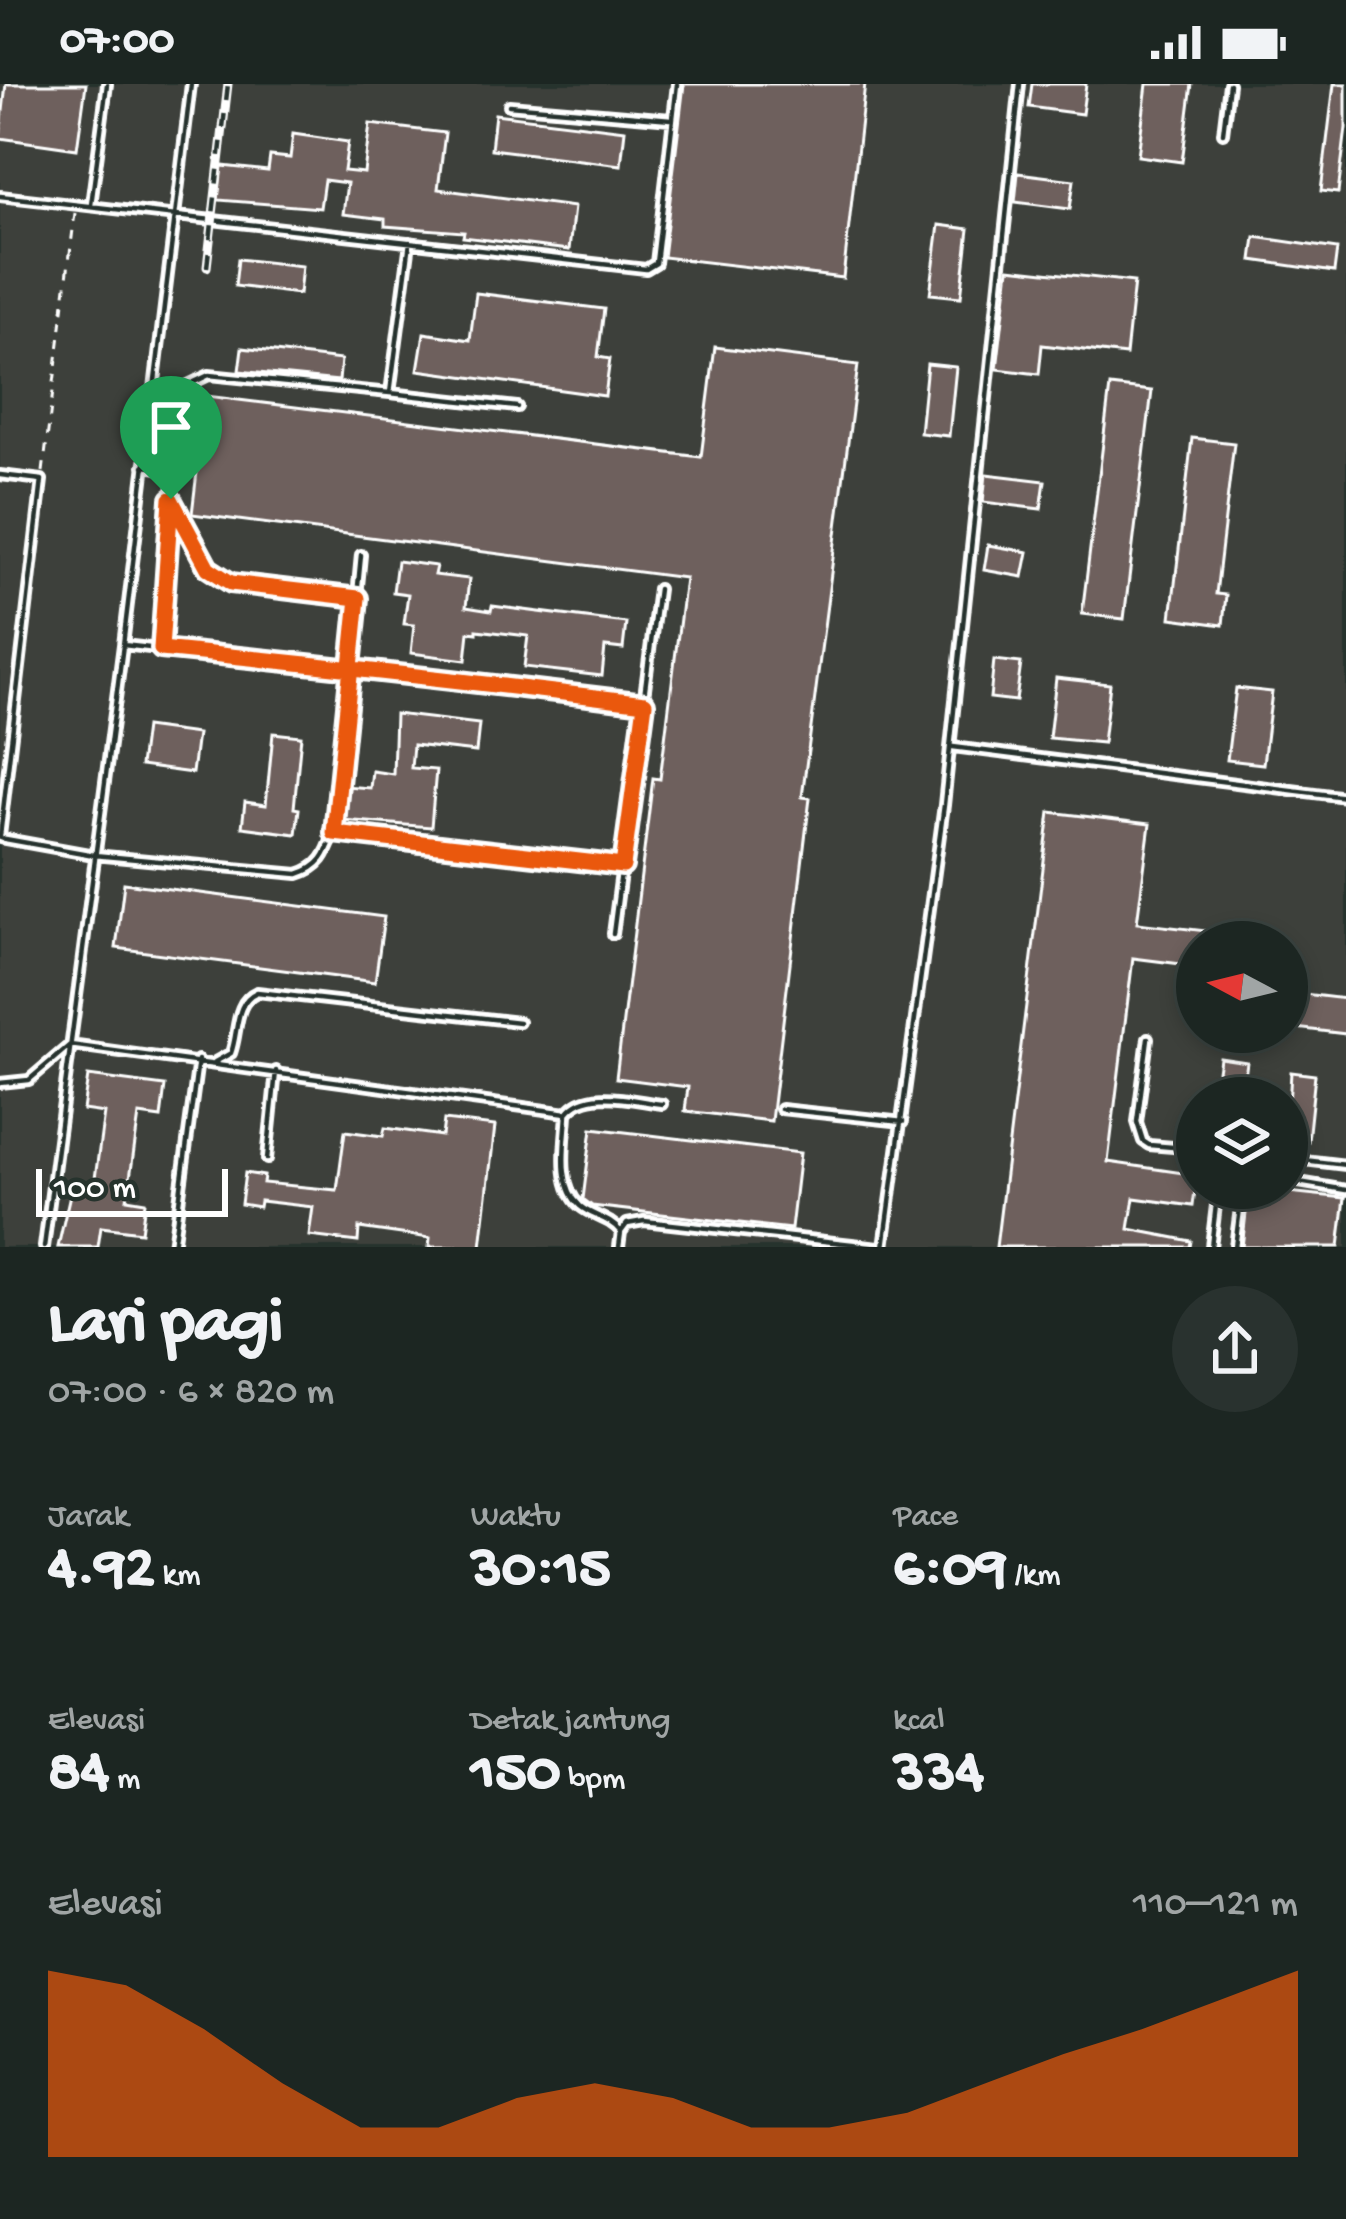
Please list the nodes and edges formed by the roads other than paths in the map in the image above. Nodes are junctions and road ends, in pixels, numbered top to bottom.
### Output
1 (107, 84) edge
2 (190, 84) edge
3 (676, 84) edge
4 (1020, 84) edge
5 (1229, 84) edge
6 (509, 104) dead end
7 (672, 119) junction
8 (1223, 133) dead end
9 (0, 196) edge
10 (93, 205) junction
11 (174, 214) junction
12 (410, 242) junction
13 (390, 393) junction
14 (517, 407) dead end
15 (142, 466) junction
16 (175, 470) junction
17 (0, 475) edge
18 (171, 499) junction
19 (361, 555) dead end
20 (658, 589) dead end
21 (358, 598) junction
22 (122, 645) junction
23 (161, 649) junction
24 (353, 668) junction
25 (645, 703) junction
26 (950, 746) junction
27 (1346, 797) edge
28 (334, 833) junction
29 (0, 837) edge
30 (94, 855) junction
31 (623, 866) junction
32 (613, 934) dead end
33 (519, 1022) dead end
34 (1148, 1038) dead end
35 (70, 1045) junction
36 (198, 1060) junction
37 (215, 1062) junction
38 (276, 1071) junction
39 (2, 1084) edge
40 (662, 1104) dead end
41 (782, 1109) dead end
42 (567, 1112) junction
43 (903, 1122) junction
44 (1176, 1147) edge
45 (266, 1159) dead end
46 (1308, 1160) edge
47 (1346, 1165) edge
48 (1308, 1184) edge
49 (1346, 1190) edge
50 (1216, 1209) edge
51 (1240, 1209) edge
52 (621, 1232) junction
53 (44, 1247) edge
54 (173, 1247) edge
55 (619, 1247) edge
56 (882, 1247) edge
57 (1211, 1247) edge
58 (1235, 1247) edge

1 - 10 lane
2 - 11 lane
3 - 7 lane
4 - 26 lane
5 - 8 lane
6 - 7 lane
7 - 12 lane
9 - 10 lane
10 - 11 lane
11 - 12 lane
11 - 15 lane
12 - 13 lane
13 - 14 lane
13 - 16 lane
15 - 16 lane
15 - 22 lane
16 - 18 lane
17 - 29 lane
18 - 21 lane
18 - 23 lane
19 - 21 lane
20 - 25 lane
21 - 24 lane
22 - 23 lane
22 - 30 lane
23 - 24 lane
24 - 25 lane
24 - 28 lane
25 - 31 lane
26 - 27 lane
26 - 43 lane
28 - 30 lane
28 - 31 lane
29 - 30 lane
30 - 35 lane
31 - 32 lane
33 - 37 lane
34 - 44 lane
35 - 36 lane
35 - 39 lane
35 - 53 lane
36 - 37 lane
36 - 54 lane
37 - 38 lane
38 - 42 lane
38 - 45 lane
40 - 42 lane
41 - 43 lane
42 - 52 lane
43 - 56 lane
46 - 47 lane
48 - 49 lane
50 - 57 lane
51 - 58 lane
52 - 55 lane
52 - 56 lane

